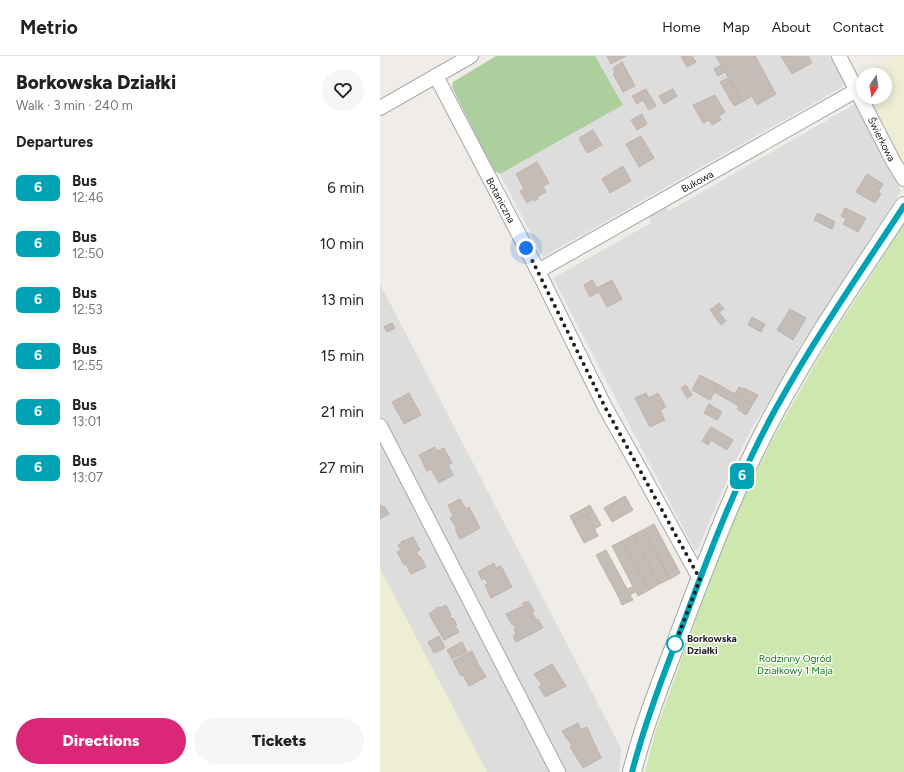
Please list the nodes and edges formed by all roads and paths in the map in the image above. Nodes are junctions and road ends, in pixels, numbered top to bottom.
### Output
1 (839, 56) edge
2 (462, 58) edge
3 (436, 76) junction
4 (856, 88) edge
5 (856, 91) edge
6 (864, 104) edge
7 (380, 108) edge
8 (904, 179) edge
9 (904, 206) edge
10 (538, 271) junction
11 (380, 426) edge
12 (700, 579) junction
13 (558, 772) edge
14 (632, 772) edge

1 - 4 street, Świerkowa
2 - 3 street
3 - 7 street
3 - 10 street, Botaniczna
5 - 10 street, Bukowa
6 - 8 street, Świerkowa
9 - 12 street
10 - 12 street, Botaniczna
11 - 13 street
12 - 14 street

